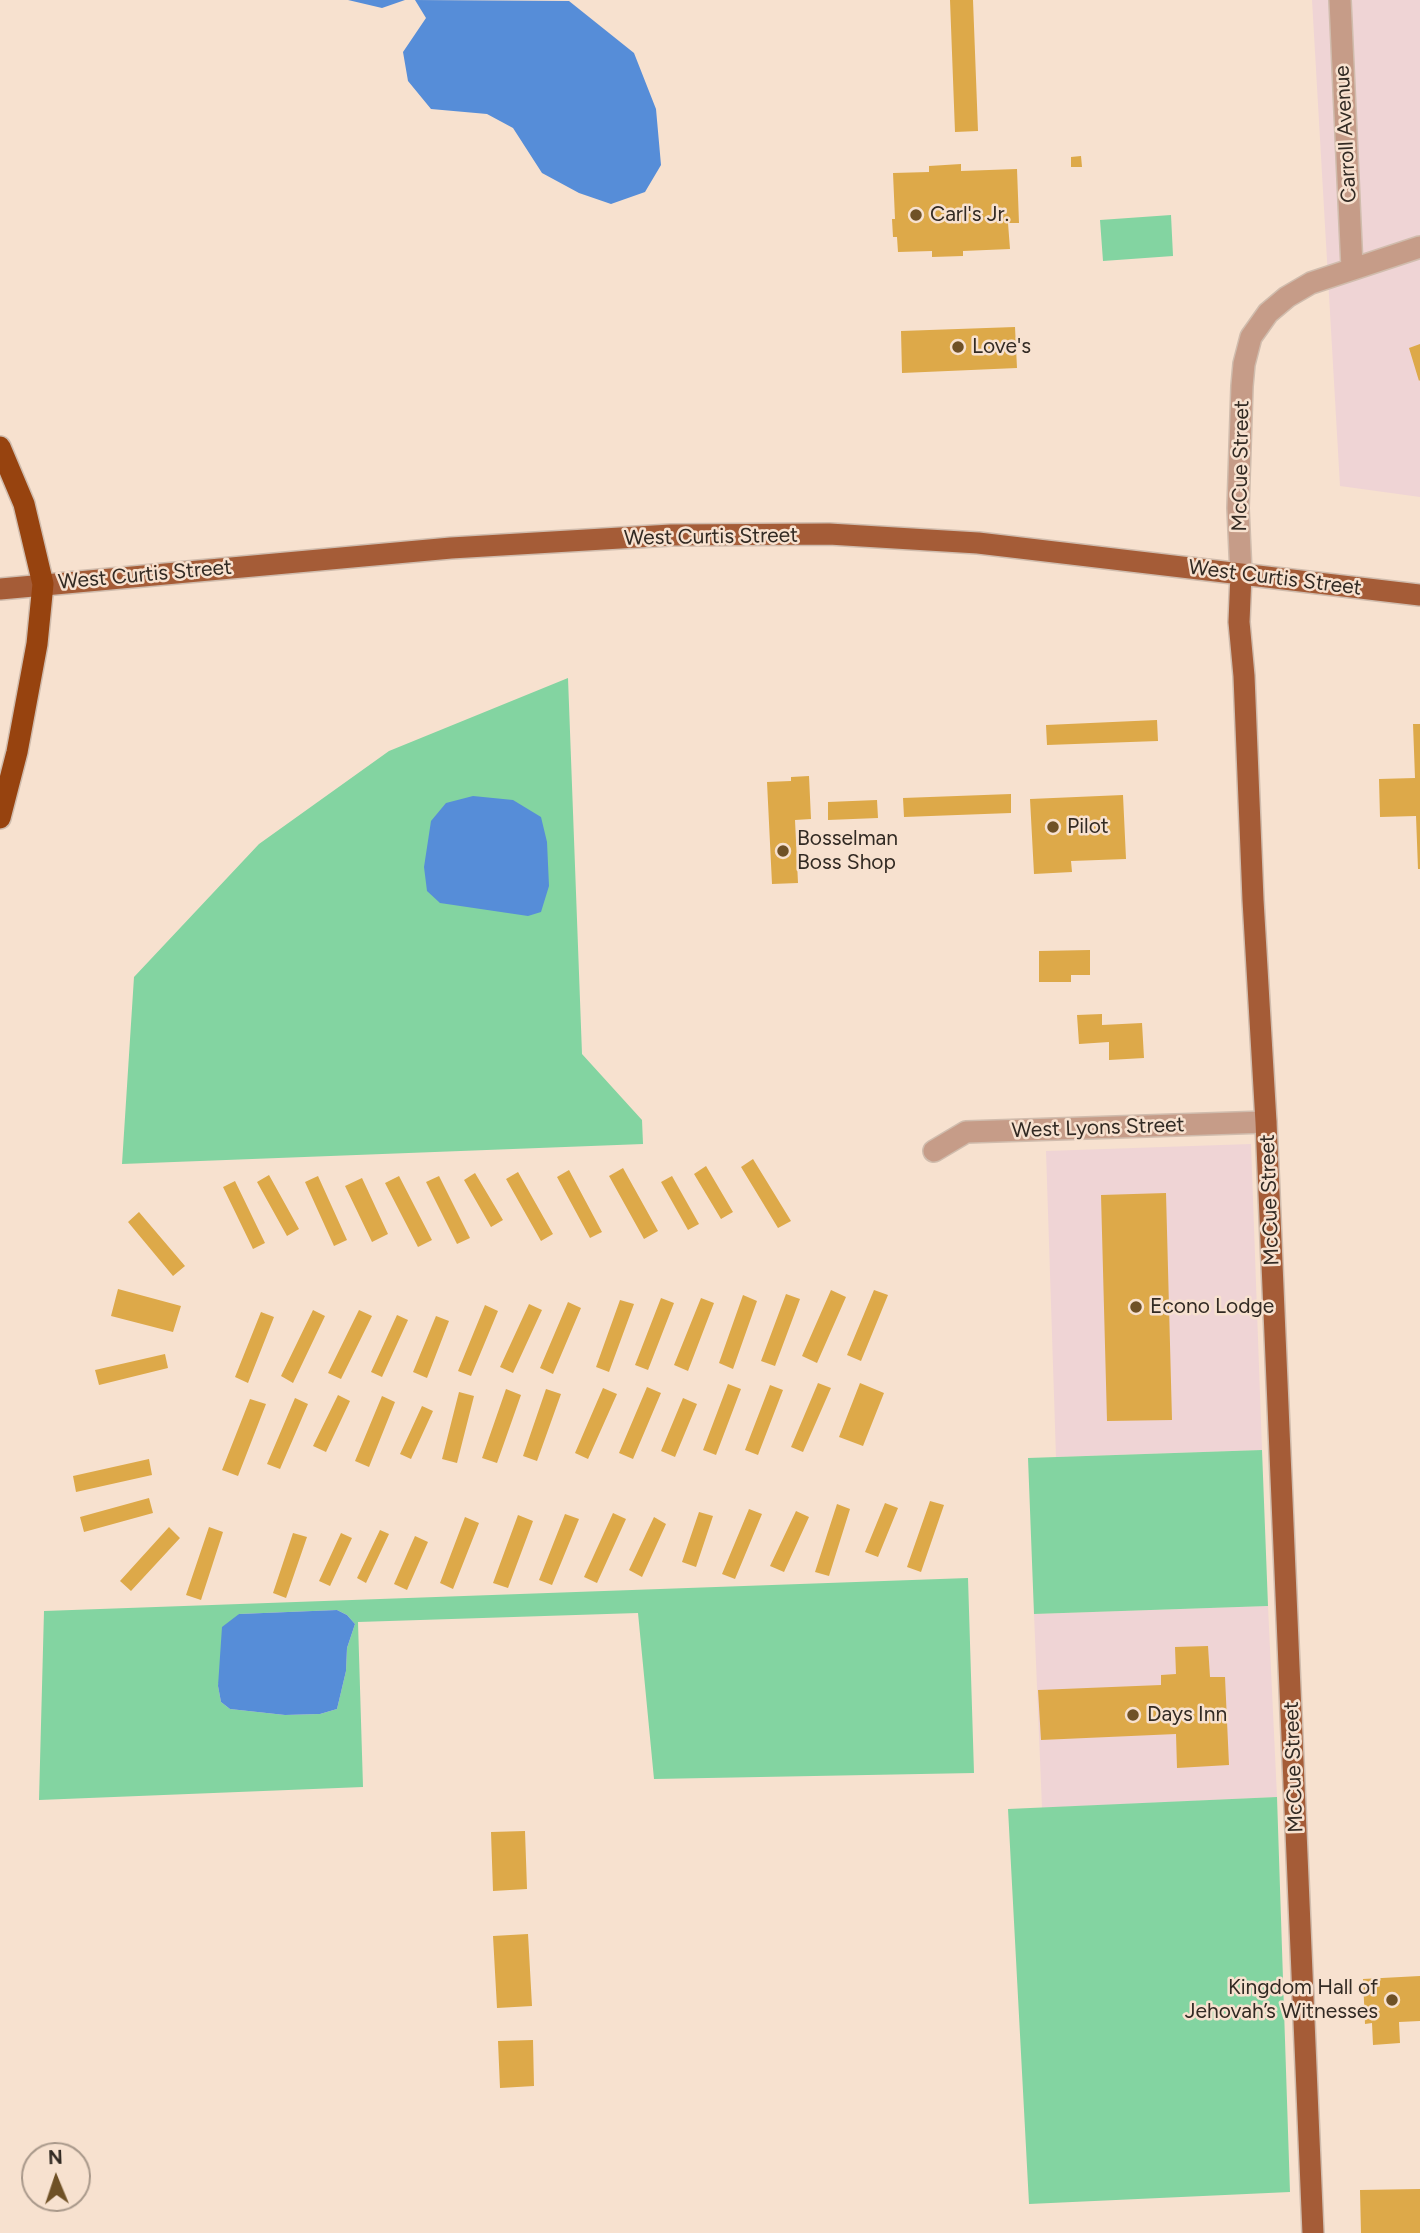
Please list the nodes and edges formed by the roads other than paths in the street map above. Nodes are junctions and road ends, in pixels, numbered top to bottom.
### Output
1 (1340, 0) edge
2 (1420, 247) edge
3 (1352, 268) junction
4 (0, 447) edge
5 (1241, 575) junction
6 (43, 584) junction
7 (0, 589) edge
8 (1420, 595) edge
9 (0, 818) edge
10 (1266, 1122) junction
11 (934, 1152) dead end
12 (1312, 2233) edge

1 - 3 street, Carroll Avenue
2 - 3 street
3 - 5 street, McCue Street
4 - 6 highway
5 - 6 main road, West Curtis Street
5 - 8 main road, West Curtis Street
5 - 10 main road, McCue Street
6 - 7 main road, West Curtis Street
6 - 9 highway
10 - 11 street, West Lyons Street
10 - 12 main road, McCue Street

